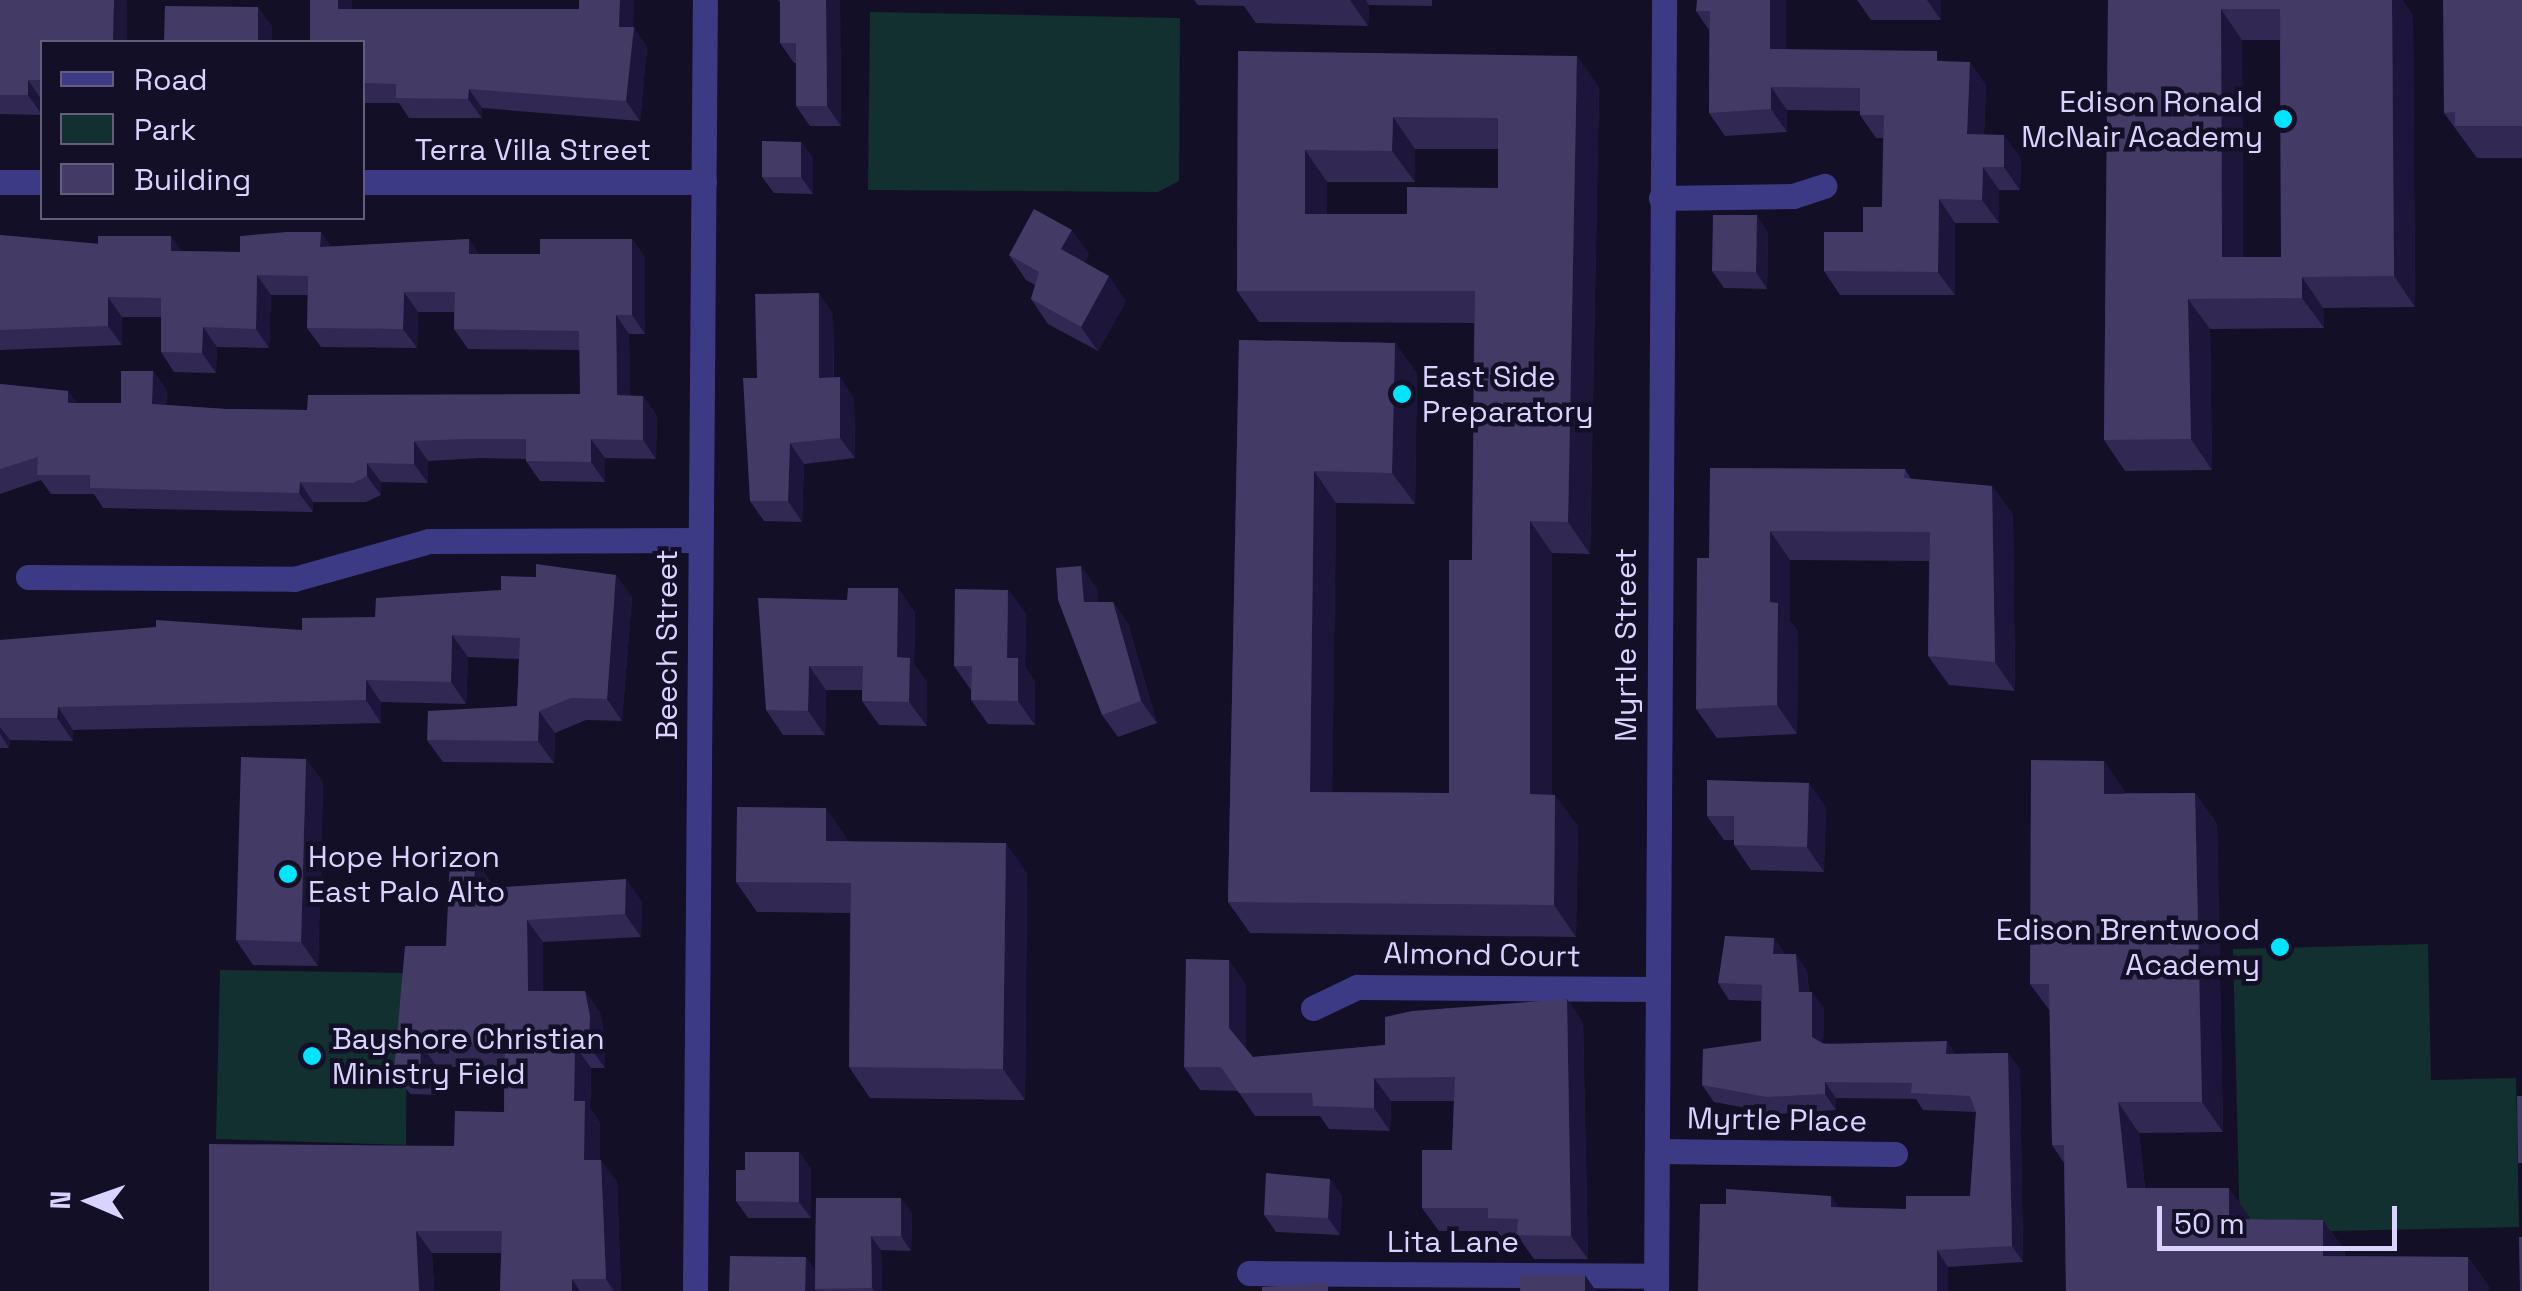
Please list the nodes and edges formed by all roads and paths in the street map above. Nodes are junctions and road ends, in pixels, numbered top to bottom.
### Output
1 (705, 0) edge
2 (1664, 0) edge
3 (0, 182) edge
4 (40, 182) edge
5 (365, 182) edge
6 (704, 182) junction
7 (1824, 186) dead end
8 (1661, 198) junction
9 (700, 540) junction
10 (28, 577) dead end
11 (1655, 990) junction
12 (1313, 1008) dead end
13 (1657, 1151) junction
14 (1896, 1154) dead end
15 (1249, 1273) dead end
16 (1656, 1284) edge
17 (694, 1291) edge

1 - 6 street, Beech Street
2 - 8 street, Myrtle Street
3 - 4 street
5 - 6 street, Terra Villa Street
6 - 9 street, Beech Street
7 - 8 street
8 - 11 street, Myrtle Street
9 - 10 street
9 - 17 street, Beech Street
11 - 12 street, Almond Court
11 - 13 street, Myrtle Street
13 - 14 street, Myrtle Place
13 - 16 street, Myrtle Street
15 - 16 street, Lita Lane

